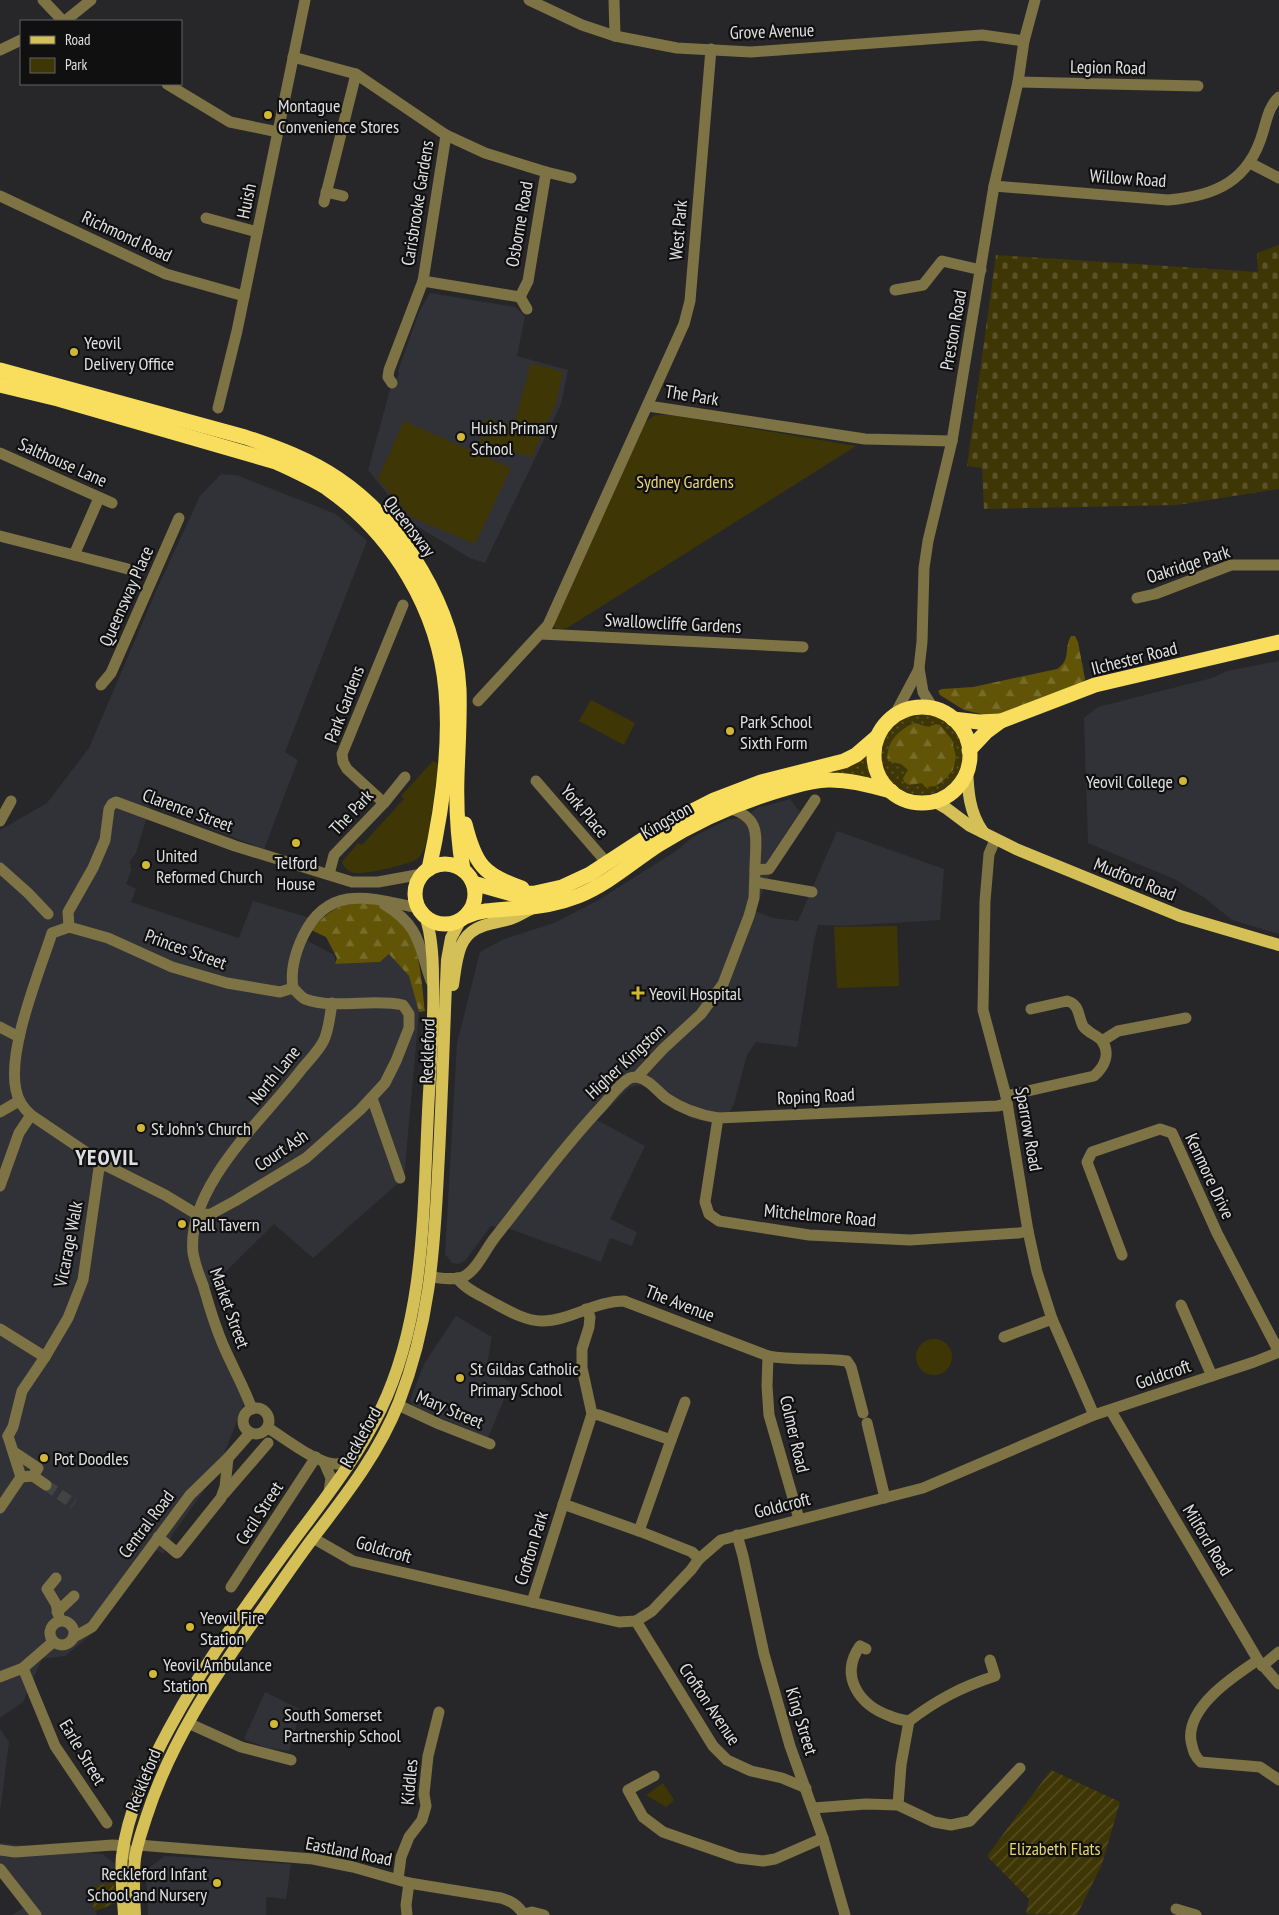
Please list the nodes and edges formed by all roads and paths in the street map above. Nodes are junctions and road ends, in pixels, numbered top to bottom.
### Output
1 (43, 0) edge
2 (91, 0) edge
3 (305, 0) edge
4 (529, 0) edge
5 (614, 0) edge
6 (1035, 0) edge
7 (63, 20) edge
8 (65, 20) edge
9 (615, 36) junction
10 (20, 40) edge
11 (1024, 41) junction
12 (711, 49) junction
13 (0, 50) edge
14 (293, 57) junction
15 (356, 74) junction
16 (1018, 82) junction
17 (169, 85) edge
18 (1198, 86) dead end
19 (1279, 97) edge
20 (278, 132) junction
21 (446, 135) junction
22 (1250, 163) junction
23 (546, 172) junction
24 (571, 178) dead end
25 (1279, 178) edge
26 (994, 186) junction
27 (0, 196) edge
28 (343, 196) dead end
29 (206, 218) dead end
30 (258, 232) junction
31 (981, 270) junction
32 (423, 281) junction
33 (895, 290) dead end
34 (244, 296) junction
35 (520, 297) junction
36 (526, 309) dead end
37 (0, 370) edge
38 (392, 383) dead end
39 (0, 385) edge
40 (648, 406) junction
41 (218, 408) dead end
42 (952, 441) junction
43 (0, 454) edge
44 (99, 498) junction
45 (112, 503) dead end
46 (179, 518) dead end
47 (0, 536) edge
48 (74, 555) junction
49 (1279, 565) edge
50 (128, 569) dead end
51 (1137, 598) dead end
52 (403, 605) dead end
53 (541, 634) junction
54 (1279, 642) edge
55 (803, 647) dead end
56 (919, 668) junction
57 (101, 685) dead end
58 (478, 701) dead end
59 (933, 708) junction
60 (894, 716) junction
61 (953, 719) junction
62 (1001, 721) junction
63 (878, 736) junction
64 (969, 750) junction
65 (967, 768) junction
66 (405, 777) dead end
67 (536, 780) dead end
68 (891, 792) junction
69 (457, 794) junction
70 (11, 801) dead end
71 (934, 802) junction
72 (384, 803) junction
73 (809, 805) dead end
74 (727, 808) junction
75 (0, 821) edge
76 (983, 833) junction
77 (995, 840) junction
78 (607, 863) junction
79 (0, 868) edge
80 (463, 870) junction
81 (755, 870) junction
82 (426, 871) junction
83 (329, 874) junction
84 (755, 882) junction
85 (473, 883) junction
86 (812, 892) dead end
87 (379, 900) junction
88 (535, 900) junction
89 (68, 912) junction
90 (422, 913) junction
91 (48, 914) junction
92 (463, 918) junction
93 (69, 927) junction
94 (52, 934) junction
95 (1279, 946) edge
96 (434, 987) junction
97 (294, 988) junction
98 (332, 1003) junction
99 (1031, 1009) dead end
100 (445, 1019) junction
101 (1180, 1022) dead end
102 (0, 1028) edge
103 (19, 1037) junction
104 (1102, 1041) junction
105 (638, 1077) junction
106 (372, 1098) junction
107 (1006, 1100) junction
108 (19, 1101) junction
109 (0, 1112) edge
110 (31, 1116) junction
111 (718, 1118) junction
112 (105, 1165) junction
113 (400, 1178) dead end
114 (0, 1186) edge
115 (198, 1215) junction
116 (1028, 1231) junction
117 (1122, 1255) dead end
118 (431, 1277) junction
119 (458, 1278) junction
120 (1181, 1305) dead end
121 (586, 1309) junction
122 (1052, 1319) junction
123 (0, 1329) edge
124 (1004, 1337) dead end
125 (1279, 1352) edge
126 (768, 1356) junction
127 (45, 1357) junction
128 (1212, 1376) junction
129 (685, 1402) dead end
130 (398, 1405) junction
131 (252, 1409) junction
132 (1111, 1411) junction
133 (592, 1414) junction
134 (1094, 1415) junction
135 (268, 1428) junction
136 (250, 1433) junction
137 (4, 1437) edge
138 (671, 1440) junction
139 (268, 1443) dead end
140 (490, 1444) dead end
141 (360, 1450) junction
142 (14, 1452) junction
143 (228, 1458) junction
144 (320, 1460) junction
145 (34, 1476) junction
146 (21, 1477) junction
147 (46, 1485) tunnel mouth
148 (329, 1492) junction
149 (221, 1498) junction
150 (885, 1498) junction
151 (563, 1504) junction
152 (0, 1508) edge
153 (799, 1519) junction
154 (639, 1531) junction
155 (737, 1535) junction
156 (158, 1537) junction
157 (313, 1538) junction
158 (699, 1559) junction
159 (56, 1578) dead end
160 (231, 1587) dead end
161 (74, 1596) dead end
162 (532, 1602) junction
163 (59, 1617) junction
164 (636, 1621) junction
165 (74, 1637) junction
166 (53, 1642) junction
167 (863, 1644) dead end
168 (1279, 1652) edge
169 (990, 1660) dead end
170 (1260, 1663) junction
171 (23, 1668) junction
172 (0, 1677) edge
173 (1279, 1684) edge
174 (439, 1712) dead end
175 (909, 1722) junction
176 (188, 1724) junction
177 (291, 1760) dead end
178 (1020, 1768) dead end
179 (654, 1776) dead end
180 (1279, 1780) edge
181 (806, 1788) junction
182 (898, 1805) junction
183 (813, 1808) junction
184 (107, 1823) dead end
185 (823, 1838) junction
186 (138, 1845) junction
187 (124, 1846) junction
188 (0, 1850) edge
189 (14, 1852) junction
190 (135, 1859) junction
191 (2, 1871) edge
192 (404, 1881) junction
193 (1176, 1909) dead end
194 (36, 1915) edge
195 (124, 1915) edge
196 (135, 1915) edge
197 (407, 1915) edge
198 (524, 1915) edge
199 (544, 1915) edge
200 (845, 1915) edge
201 (1196, 1915) edge

1 - 7 street
2 - 8 street
3 - 14 street, Huish
4 - 9 street, Grove Avenue
5 - 9 street
6 - 11 street, Preston Road
9 - 12 street, Grove Avenue
10 - 13 street
11 - 12 street, Grove Avenue
11 - 16 street, Preston Road
12 - 40 street, West Park
14 - 15 street, Carisbrooke Gardens
14 - 20 street, Huish
15 - 21 street, Carisbrooke Gardens
15 - 28 street
16 - 18 street, Legion Road
16 - 26 street, Preston Road
17 - 20 street
19 - 22 street, Willow Road
20 - 30 street, Huish
21 - 23 street, Osborne Road
21 - 32 street, Carisbrooke Gardens
22 - 25 street
22 - 26 street, Willow Road
23 - 24 street, Osborne Road
23 - 35 street, Osborne Road
26 - 31 street, Preston Road
27 - 34 street, Richmond Road
29 - 30 street
30 - 34 street, Huish
31 - 33 street
31 - 42 street, Preston Road
32 - 35 street
32 - 38 street, Carisbrooke Gardens
34 - 41 street, Huish
35 - 36 street
37 - 69 highway, Queensway
39 - 82 highway, Queensway
40 - 42 street, The Park
40 - 53 street, The Park
42 - 56 street, Preston Road
43 - 44 street, Salthouse Lane
44 - 45 street, Salthouse Lane
44 - 48 street
46 - 57 street, Queensway Place
47 - 48 street
48 - 50 street
49 - 51 street, Oakridge Park
52 - 72 street, Park Gardens
53 - 55 street, Swallowcliffe Gardens
53 - 58 street, The Park
54 - 62 highway, Ilchester Road
56 - 59 street, Preston Road
56 - 60 street, Preston Road
59 - 60 highway
59 - 61 highway
60 - 63 highway
61 - 62 highway, Ilchester Road
61 - 64 highway
62 - 64 highway, Ilchester Road
63 - 68 highway
63 - 78 highway, Kingston
64 - 65 highway
65 - 71 highway
65 - 76 main road
66 - 72 street, The Park
67 - 78 street, York Place
68 - 71 highway
68 - 74 highway, Kingston
69 - 80 highway, Queensway
69 - 88 highway
70 - 75 street
71 - 76 main road, Mudford Road
72 - 83 street, The Park
73 - 81 street
74 - 81 street, Higher Kingston
74 - 88 highway, Kingston
76 - 77 main road, Mudford Road
77 - 95 main road, Mudford Road
77 - 107 street, Sparrow Road
78 - 88 highway, Kingston
79 - 91 street
80 - 82 highway
80 - 85 highway
81 - 84 street, Higher Kingston
82 - 83 street, Clarence Street
82 - 90 highway
83 - 89 street, Clarence Street
84 - 86 street
84 - 105 street, Higher Kingston
85 - 88 highway, Kingston
85 - 92 highway
87 - 90 street
87 - 96 street, Reckleford
87 - 97 street
88 - 92 highway, Kingston
88 - 100 main road
89 - 91 street
89 - 93 street
90 - 92 highway
90 - 96 main road, Reckleford
91 - 94 street
92 - 100 main road, Reckleford
93 - 94 street
93 - 97 street, Princes Street
94 - 103 street
96 - 141 main road, Reckleford
97 - 98 street, Court Ash
98 - 106 street, Court Ash
98 - 115 street, North Lane
99 - 104 street
100 - 118 main road, Reckleford
101 - 104 street
102 - 103 street
103 - 108 street
104 - 107 street, Roping Road
105 - 111 street, Roping Road
105 - 119 street, Higher Kingston
106 - 113 street
106 - 115 street, Court Ash
107 - 111 street, Roping Road
107 - 116 street, Sparrow Road
108 - 109 street
108 - 110 street
110 - 112 street
110 - 114 street
111 - 116 street, Mitchelmore Road
112 - 115 street
112 - 127 street, Vicarage Walk
115 - 131 street, Market Street
116 - 122 street, Sparrow Road
117 - 125 street, Kenmore Drive
118 - 119 street
118 - 130 main road, Reckleford
119 - 121 street, The Avenue
120 - 128 street
121 - 126 street, The Avenue
121 - 133 street
122 - 124 street
122 - 134 street, Sparrow Road
123 - 127 street
125 - 128 street, Goldcroft
126 - 150 street, The Avenue
126 - 153 street, Colmer Road
127 - 137 street, Vicarage Walk
128 - 132 street, Goldcroft
129 - 138 street
130 - 140 street, Mary Street
130 - 157 main road, Reckleford
131 - 135 street
131 - 136 street
132 - 134 street, Goldcroft
132 - 170 street, Milford Road
133 - 138 street
133 - 151 street, Crofton Park
134 - 150 street, Goldcroft
135 - 136 street
135 - 144 street
136 - 143 street, Central Road
137 - 142 street
138 - 154 street
139 - 149 street
141 - 144 street
141 - 148 main road, Reckleford
142 - 145 street
142 - 146 street
143 - 149 street
143 - 156 street, Central Road
144 - 148 street
144 - 160 street, Cecil Street
145 - 146 street
145 - 147 street
146 - 152 street
148 - 187 main road, Reckleford
149 - 156 street
150 - 153 street, Goldcroft
151 - 154 street, Crofton Park
151 - 162 street, Crofton Park
153 - 155 street, Goldcroft
154 - 158 street, Crofton Park
155 - 158 street, Goldcroft
155 - 181 street, King Street
156 - 165 street, Central Road
157 - 162 street, Goldcroft
157 - 176 main road, Reckleford
158 - 164 street, Goldcroft
159 - 163 street
161 - 163 street
162 - 164 street, Goldcroft
163 - 165 street
163 - 166 street
164 - 181 street, Crofton Avenue
165 - 166 street
166 - 171 street
167 - 175 street
168 - 170 street
169 - 175 street
170 - 173 street, Milford Road
170 - 180 street
171 - 172 street
171 - 184 street, Earle Street
174 - 192 street, Kiddles
175 - 182 street
176 - 177 street
176 - 186 main road, Reckleford
178 - 182 street
179 - 185 street
181 - 183 street, King Street
182 - 183 street
183 - 185 street, King Street
185 - 200 street, King Street
186 - 190 main road, Reckleford
186 - 192 street, Eastland Road
187 - 189 street
187 - 190 street
187 - 195 main road, Reckleford
188 - 189 street
189 - 191 street
190 - 196 main road, Reckleford
191 - 194 street
192 - 197 street, Kiddles
192 - 198 street, Eastland Road
193 - 201 street
198 - 199 street, Eastland Road

